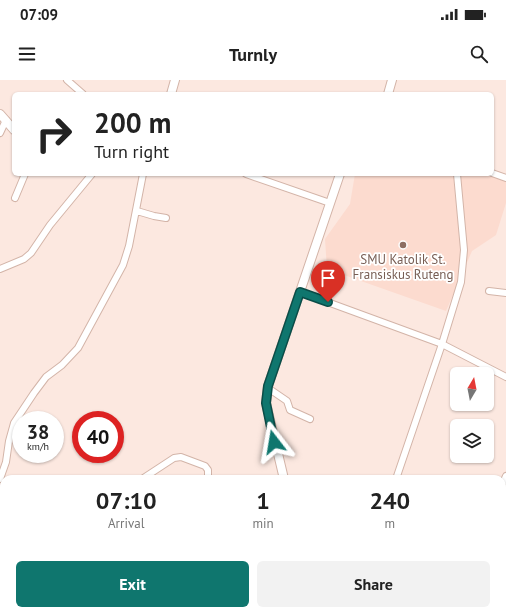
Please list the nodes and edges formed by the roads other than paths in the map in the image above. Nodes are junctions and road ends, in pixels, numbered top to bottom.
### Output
1 (67, 80) edge
2 (175, 80) edge
3 (392, 80) edge
4 (81, 92) edge
5 (172, 92) edge
6 (389, 92) edge
7 (3, 117) edge
8 (12, 128) edge
9 (0, 133) edge
10 (494, 174) edge
11 (24, 176) edge
12 (90, 176) edge
13 (143, 176) edge
14 (252, 176) edge
15 (339, 176) edge
16 (457, 176) edge
17 (506, 178) edge
18 (15, 198) dead end
19 (330, 203) junction
20 (137, 211) junction
21 (166, 218) dead end
22 (0, 269) edge
23 (490, 291) dead end
24 (300, 292) junction
25 (506, 293) edge
26 (442, 344) junction
27 (506, 377) edge
28 (268, 388) junction
29 (310, 419) dead end
30 (1, 475) edge
31 (148, 475) edge
32 (208, 475) edge
33 (283, 475) edge
34 (397, 475) edge

1 - 4 street
2 - 5 street
3 - 6 street
7 - 8 street
7 - 9 street
10 - 17 street
11 - 18 street
12 - 22 street
13 - 20 street
14 - 19 street
15 - 19 street
16 - 26 street
19 - 24 street
20 - 21 street
20 - 30 street
23 - 25 street
24 - 26 street
24 - 28 street
26 - 27 street
26 - 34 street
28 - 29 street
28 - 33 street
31 - 32 street

